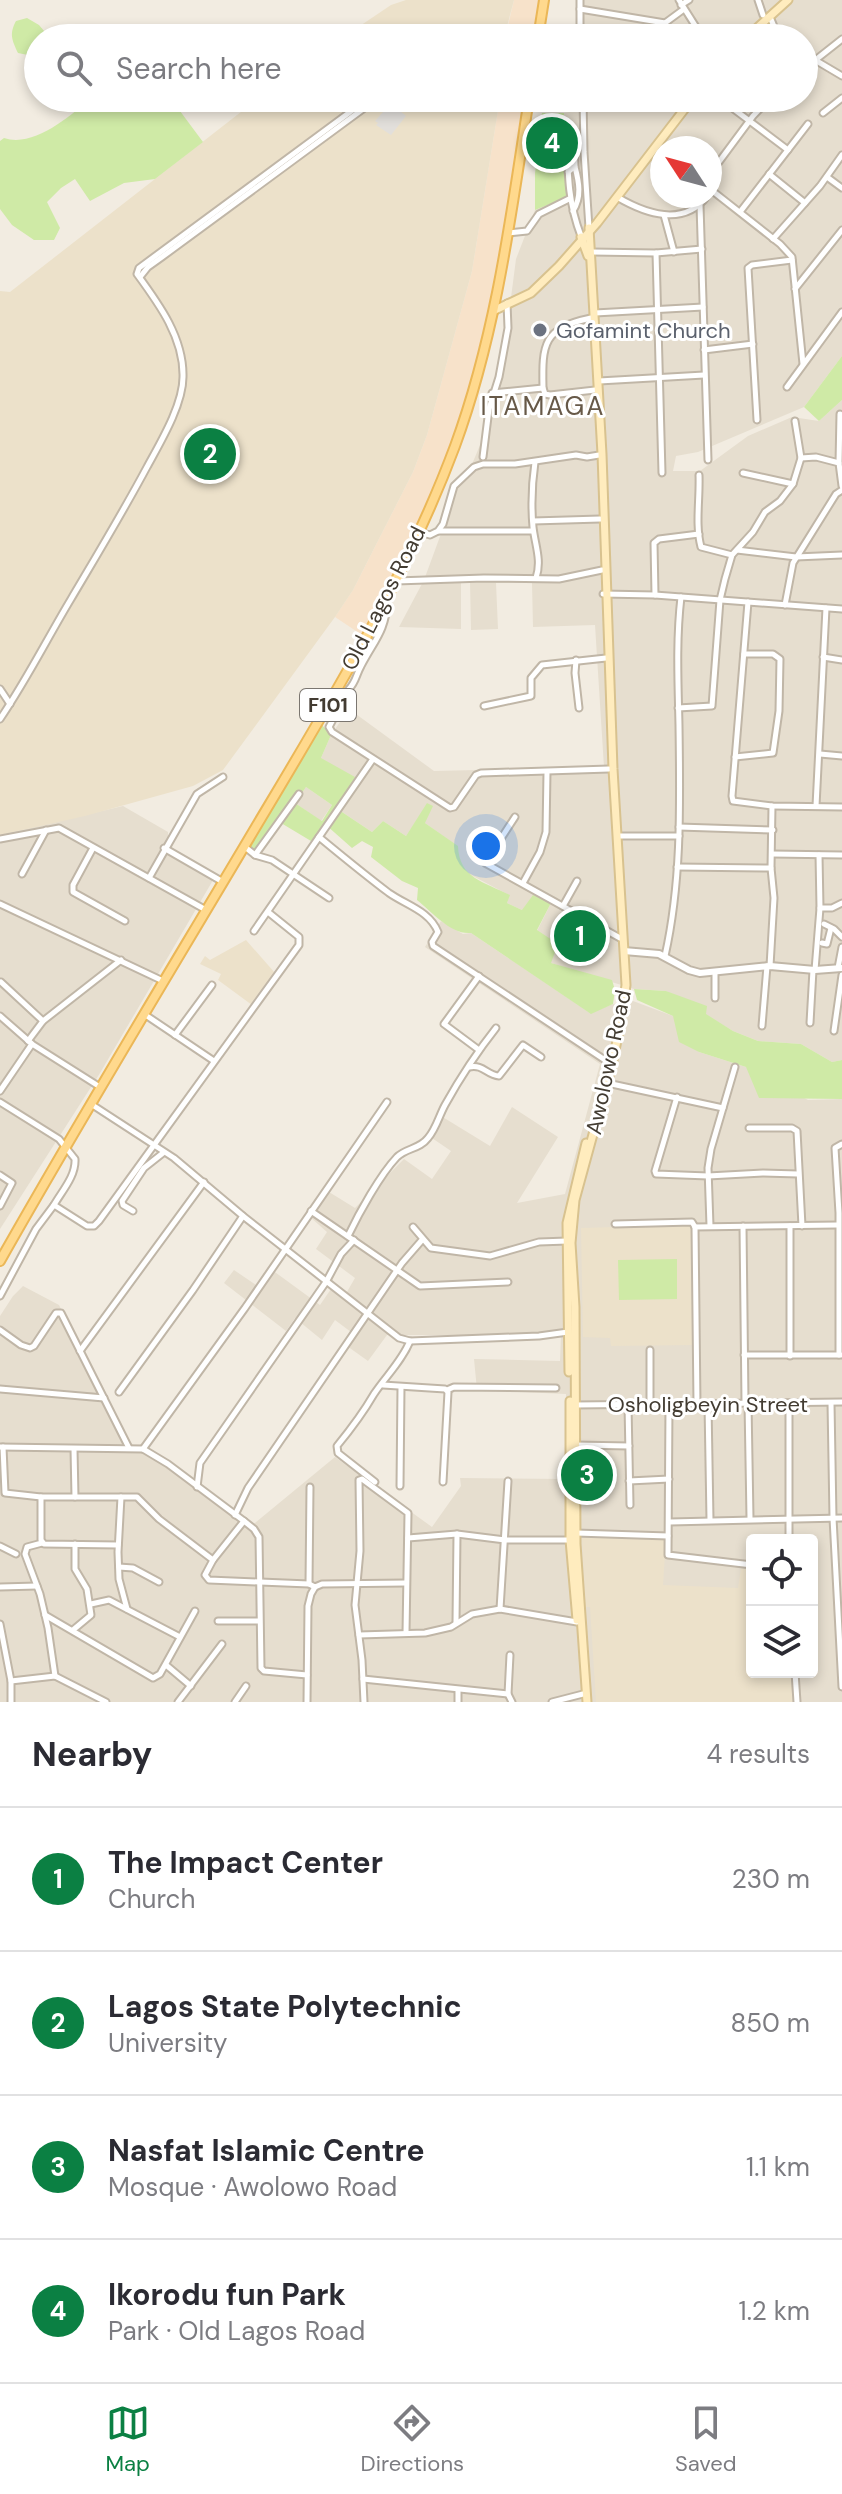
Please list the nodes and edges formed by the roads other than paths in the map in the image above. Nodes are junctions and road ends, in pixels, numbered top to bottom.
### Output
1 (544, 0) edge
2 (580, 0) edge
3 (689, 0) edge
4 (758, 0) edge
5 (782, 0) edge
6 (788, 0) edge
7 (681, 5) edge
8 (580, 9) junction
9 (766, 15) junction
10 (665, 23) joint
11 (540, 24) edge
12 (580, 24) edge
13 (694, 24) edge
14 (757, 24) edge
15 (771, 24) edge
16 (842, 39) edge
17 (818, 58) edge
18 (818, 62) edge
19 (842, 76) edge
20 (842, 98) edge
21 (350, 112) edge
22 (359, 112) edge
23 (527, 112) edge
24 (583, 112) edge
25 (680, 112) edge
26 (682, 112) edge
27 (738, 112) edge
28 (758, 112) edge
29 (823, 113) dead end
30 (750, 121) junction
31 (808, 124) dead end
32 (667, 136) edge
33 (788, 150) junction
34 (842, 155) edge
35 (722, 158) edge
36 (650, 159) edge
37 (575, 166) junction
38 (568, 172) junction
39 (769, 174) junction
40 (827, 177) junction
41 (842, 188) edge
42 (617, 197) junction
43 (569, 199) junction
44 (722, 200) edge
45 (806, 203) junction
46 (693, 208) edge
47 (700, 208) edge
48 (572, 211) junction
49 (740, 212) junction
50 (664, 215) junction
51 (590, 230) junction
52 (842, 230) edge
53 (508, 233) junction
54 (840, 238) edge
55 (582, 239) junction
56 (773, 239) junction
57 (702, 249) junction
58 (592, 252) junction
59 (674, 252) junction
60 (656, 253) junction
61 (792, 260) junction
62 (140, 277) junction
63 (499, 286) junction
64 (795, 289) junction
65 (507, 301) junction
66 (496, 305) junction
67 (703, 307) junction
68 (656, 310) junction
69 (842, 312) edge
70 (593, 316) junction
71 (753, 344) junction
72 (704, 350) junction
73 (803, 364) junction
74 (704, 375) junction
75 (659, 378) junction
76 (599, 381) junction
77 (787, 387) dead end
78 (543, 388) junction
79 (595, 390) junction
80 (492, 393) junction
81 (840, 414) edge
82 (757, 420) dead end
83 (795, 421) dead end
84 (599, 455) junction
85 (483, 457) dead end
86 (801, 458) junction
87 (708, 460) dead end
88 (535, 462) junction
89 (839, 463) junction
90 (662, 473) dead end
91 (743, 473) dead end
92 (699, 475) dead end
93 (793, 484) junction
94 (842, 488) edge
95 (600, 519) junction
96 (533, 521) junction
97 (438, 531) junction
98 (533, 531) junction
99 (419, 532) junction
100 (699, 534) junction
101 (734, 552) junction
102 (842, 555) edge
103 (796, 557) junction
104 (602, 570) junction
105 (536, 578) junction
106 (396, 581) junction
107 (605, 594) junction
108 (655, 595) junction
109 (388, 597) junction
110 (681, 597) junction
111 (720, 600) junction
112 (748, 602) junction
113 (785, 605) junction
114 (826, 608) junction
115 (842, 609) edge
116 (744, 654) junction
117 (823, 657) junction
118 (606, 658) junction
119 (576, 660) junction
120 (842, 660) edge
121 (0, 689) edge
122 (10, 704) junction
123 (484, 706) dead end
124 (579, 708) dead end
125 (678, 708) junction
126 (0, 719) edge
127 (820, 754) junction
128 (842, 756) edge
129 (735, 757) junction
130 (373, 759) junction
131 (609, 769) junction
132 (547, 772) junction
133 (223, 777) dead end
134 (299, 794) dead end
135 (772, 806) junction
136 (816, 806) junction
137 (842, 807) edge
138 (515, 817) dead end
139 (679, 827) junction
140 (46, 830) junction
141 (773, 830) junction
142 (617, 836) junction
143 (679, 836) junction
144 (319, 837) junction
145 (0, 839) edge
146 (244, 847) junction
147 (93, 848) junction
148 (164, 848) junction
149 (772, 854) junction
150 (255, 855) junction
151 (819, 855) junction
152 (842, 855) edge
153 (677, 867) junction
154 (771, 868) junction
155 (22, 874) dead end
156 (292, 874) junction
157 (149, 878) junction
158 (577, 881) dead end
159 (223, 882) junction
160 (523, 883) junction
161 (329, 898) dead end
162 (842, 903) edge
163 (0, 904) edge
164 (563, 906) junction
165 (820, 908) junction
166 (206, 910) junction
167 (268, 912) junction
168 (125, 921) dead end
169 (824, 924) dead end
170 (831, 928) junction
171 (254, 931) dead end
172 (842, 937) edge
173 (620, 938) junction
174 (822, 943) dead end
175 (842, 947) edge
176 (624, 951) junction
177 (665, 956) junction
178 (121, 960) junction
179 (768, 966) junction
180 (814, 970) junction
181 (841, 970) edge
182 (715, 973) junction
183 (479, 976) junction
184 (163, 981) junction
185 (1, 982) edge
186 (212, 985) dead end
187 (624, 988) junction
188 (715, 998) dead end
189 (143, 1014) junction
190 (0, 1016) edge
191 (43, 1021) junction
192 (810, 1023) dead end
193 (762, 1026) dead end
194 (496, 1028) dead end
195 (834, 1031) dead end
196 (175, 1035) junction
197 (30, 1043) junction
198 (479, 1050) junction
199 (541, 1057) dead end
200 (214, 1061) junction
201 (608, 1062) junction
202 (468, 1067) junction
203 (735, 1067) dead end
204 (607, 1083) junction
205 (1, 1087) edge
206 (100, 1087) junction
207 (677, 1097) junction
208 (0, 1102) edge
209 (387, 1102) dead end
210 (90, 1104) junction
211 (723, 1108) junction
212 (749, 1128) dead end
213 (842, 1144) edge
214 (152, 1146) junction
215 (65, 1148) junction
216 (164, 1153) junction
217 (798, 1174) junction
218 (0, 1175) edge
219 (708, 1176) junction
220 (840, 1178) edge
221 (204, 1182) junction
222 (54, 1205) junction
223 (0, 1206) edge
224 (133, 1211) dead end
225 (311, 1211) junction
226 (840, 1213) edge
227 (243, 1216) junction
228 (615, 1224) dead end
229 (837, 1225) junction
230 (710, 1226) junction
231 (743, 1226) junction
232 (790, 1226) junction
233 (802, 1226) junction
234 (413, 1227) dead end
235 (695, 1227) junction
236 (351, 1238) junction
237 (422, 1240) junction
238 (567, 1241) junction
239 (285, 1248) junction
240 (840, 1259) edge
241 (0, 1261) edge
242 (397, 1271) junction
243 (326, 1282) junction
244 (508, 1282) dead end
245 (0, 1296) edge
246 (840, 1307) edge
247 (369, 1313) junction
248 (0, 1330) edge
249 (572, 1332) junction
250 (410, 1341) junction
251 (650, 1350) dead end
252 (80, 1351) junction
253 (744, 1355) junction
254 (840, 1355) edge
255 (790, 1356) junction
256 (382, 1385) junction
257 (401, 1387) junction
258 (556, 1388) dead end
259 (0, 1389) edge
260 (447, 1390) junction
261 (119, 1392) dead end
262 (104, 1398) junction
263 (842, 1402) edge
264 (746, 1403) junction
265 (831, 1403) junction
266 (697, 1404) junction
267 (708, 1404) junction
268 (789, 1404) junction
269 (572, 1405) junction
270 (628, 1405) junction
271 (650, 1405) junction
272 (669, 1405) junction
273 (575, 1445) junction
274 (629, 1446) junction
275 (2, 1447) edge
276 (129, 1448) junction
277 (74, 1449) junction
278 (143, 1449) junction
279 (669, 1479) junction
280 (508, 1481) dead end
281 (629, 1481) junction
282 (375, 1482) dead end
283 (443, 1482) dead end
284 (400, 1486) dead end
285 (197, 1487) junction
286 (310, 1487) dead end
287 (41, 1497) junction
288 (75, 1497) junction
289 (121, 1497) junction
290 (630, 1505) dead end
291 (235, 1515) junction
292 (750, 1518) junction
293 (789, 1518) junction
294 (833, 1518) junction
295 (842, 1518) edge
296 (710, 1520) junction
297 (244, 1521) junction
298 (670, 1522) junction
299 (457, 1534) junction
300 (789, 1534) edge
301 (573, 1536) junction
302 (668, 1536) junction
303 (408, 1538) junction
304 (505, 1540) junction
305 (42, 1543) junction
306 (75, 1544) junction
307 (118, 1545) junction
308 (0, 1546) edge
309 (16, 1554) dead end
310 (213, 1560) junction
311 (746, 1564) edge
312 (119, 1567) junction
313 (261, 1581) junction
314 (159, 1582) dead end
315 (358, 1582) junction
316 (406, 1583) junction
317 (37, 1586) junction
318 (312, 1586) junction
319 (0, 1587) edge
320 (91, 1604) junction
321 (127, 1609) junction
322 (500, 1609) junction
323 (195, 1611) dead end
324 (45, 1615) junction
325 (218, 1621) dead end
326 (259, 1621) junction
327 (456, 1622) junction
328 (577, 1622) junction
329 (0, 1624) edge
330 (73, 1631) junction
331 (406, 1633) junction
332 (359, 1635) junction
333 (180, 1637) junction
334 (581, 1638) junction
335 (840, 1641) edge
336 (222, 1644) dead end
337 (510, 1655) dead end
338 (166, 1665) junction
339 (307, 1675) junction
340 (55, 1676) junction
341 (795, 1678) edge
342 (363, 1679) junction
343 (11, 1681) junction
344 (191, 1686) junction
345 (246, 1686) dead end
346 (842, 1687) edge
347 (458, 1690) junction
348 (508, 1694) junction
349 (584, 1699) edge
350 (11, 1702) edge
351 (106, 1702) edge
352 (178, 1702) edge
353 (235, 1702) edge
354 (307, 1702) edge
355 (364, 1702) edge
356 (458, 1702) edge
357 (512, 1702) edge
358 (552, 1702) edge
359 (797, 1702) edge

1 - 11 main road
2 - 8 street
3 - 7 street
4 - 9 street
5 - 9 main road
6 - 9 main road
7 - 10 street
7 - 13 street
8 - 10 street
8 - 12 street
9 - 14 main road
9 - 15 street
16 - 17 street
18 - 19 street
20 - 29 street
21 - 62 street
22 - 62 street
23 - 53 main road, Old Lagos Road / F101
24 - 51 street
25 - 51 main road
26 - 32 main road
27 - 30 street
28 - 30 street
30 - 33 street
30 - 35 street
31 - 33 street
33 - 39 street
34 - 40 street
36 - 42 main road
37 - 38 street
37 - 38 street
37 - 48 street
38 - 43 street
39 - 45 street
39 - 49 street
40 - 41 street
40 - 45 street
42 - 50 street
42 - 51 main road
43 - 48 street
43 - 53 street
44 - 49 street
45 - 56 street
46 - 50 street
47 - 57 street
48 - 55 street
49 - 56 street
50 - 59 street
51 - 55 main road
51 - 58 main road, Awolowo Road
52 - 54 street
53 - 63 main road, Old Lagos Road / F101
54 - 64 street
55 - 65 main road
55 - 70 main road, Awolowo Road
56 - 61 street
57 - 59 street
57 - 67 street
58 - 60 street
58 - 70 main road, Awolowo Road
59 - 60 street
60 - 68 street
61 - 64 street
61 - 71 street
62 - 122 street
63 - 65 main road
63 - 66 main road, Old Lagos Road / F101
64 - 73 street
65 - 66 main road
65 - 80 street
66 - 99 main road, Old Lagos Road / F101
67 - 68 street
67 - 72 street
68 - 70 street
68 - 75 street
69 - 73 street
70 - 76 main road, Awolowo Road
70 - 78 street
70 - 79 main road, Awolowo Road
71 - 72 street
71 - 82 street
72 - 74 street
73 - 77 street
74 - 75 street
74 - 87 street
75 - 76 street
75 - 90 street
76 - 107 main road, Awolowo Road
78 - 79 street
78 - 80 street
79 - 84 main road, Awolowo Road
80 - 85 street
81 - 89 street
83 - 86 street
84 - 88 street
84 - 95 main road, Awolowo Road
86 - 89 street
86 - 93 street
88 - 96 street
88 - 97 street
89 - 94 street
91 - 93 street
92 - 100 street
93 - 101 street
94 - 103 street
95 - 96 street
95 - 104 main road, Awolowo Road
96 - 98 street
97 - 98 street
97 - 99 street
98 - 105 street
99 - 106 main road, Old Lagos Road / F101
100 - 101 street
100 - 108 street
101 - 103 street
101 - 111 street
102 - 103 street
103 - 113 street
104 - 105 street
104 - 107 main road, Awolowo Road
105 - 106 street
106 - 109 main road, Old Lagos Road / F101
107 - 108 street
107 - 118 main road, Awolowo Road
107 - 142 main road, Awolowo Road
108 - 110 street
109 - 130 street
109 - 146 main road, Old Lagos Road / F101
110 - 111 street
110 - 125 street
111 - 112 street
111 - 125 street
112 - 113 street
112 - 116 street
113 - 114 street
114 - 115 street
114 - 117 street
116 - 129 street
116 - 129 street
117 - 120 street
117 - 127 street
118 - 119 street
118 - 131 main road, Awolowo Road
119 - 123 street
119 - 124 street
121 - 122 street
122 - 126 street
125 - 139 street
127 - 128 street
127 - 136 street
129 - 135 street
130 - 132 street
130 - 144 street
131 - 132 street
131 - 173 main road, Awolowo Road
132 - 160 street
133 - 148 street
134 - 150 street
135 - 136 street
135 - 141 street
136 - 137 street
138 - 160 street
139 - 141 street
139 - 143 street
140 - 145 street
140 - 147 street
140 - 155 street
141 - 149 street
142 - 143 street
142 - 176 main road, Awolowo Road
143 - 153 street
144 - 156 street
144 - 183 street
146 - 150 street
146 - 159 main road, Old Lagos Road / F101
147 - 157 street
147 - 168 street
148 - 157 street
148 - 159 street
149 - 151 street
149 - 154 street
150 - 156 street
151 - 152 street
151 - 165 street
153 - 154 street
153 - 177 street
154 - 179 street
156 - 161 street
156 - 167 street
157 - 166 street
158 - 164 street
159 - 166 main road, Old Lagos Road / F101
160 - 164 street
162 - 165 street
163 - 178 street
164 - 173 street
165 - 180 street
166 - 184 main road, Old Lagos Road / F101
167 - 171 street
167 - 200 street
169 - 170 street
170 - 172 street
170 - 174 street
173 - 187 main road, Awolowo Road
175 - 181 street
176 - 177 street
176 - 187 main road, Awolowo Road
177 - 182 street
178 - 184 street
178 - 191 street
179 - 180 street
179 - 182 street
179 - 193 street
180 - 181 street
180 - 192 street
181 - 195 street
182 - 188 street
183 - 198 street
183 - 201 street
184 - 189 main road, Old Lagos Road / F101
185 - 191 street
186 - 196 street
187 - 201 main road, Awolowo Road
187 - 204 main road, Awolowo Road
189 - 196 street
189 - 206 main road, Old Lagos Road / F101
190 - 197 street
191 - 197 street
194 - 198 street
196 - 200 street
197 - 205 street
197 - 206 street
198 - 202 street
199 - 202 street
200 - 214 street
201 - 238 main road, Awolowo Road
202 - 236 street
203 - 211 street
204 - 207 street
204 - 249 main road, Awolowo Road
206 - 210 main road, Old Lagos Road / F101
207 - 211 street
207 - 219 street
208 - 215 street
209 - 225 street
210 - 214 street
210 - 215 main road, Old Lagos Road / F101
211 - 219 street
212 - 217 street
213 - 220 street
214 - 216 street
214 - 222 street
215 - 222 street
215 - 241 main road, Old Lagos Road / F101
216 - 221 street
216 - 224 street
217 - 219 street
217 - 233 street
218 - 223 street
219 - 230 street
220 - 226 street
221 - 227 street
221 - 252 street
222 - 245 street
225 - 236 street
225 - 239 street
226 - 229 street
227 - 239 street
227 - 261 street
228 - 235 street
229 - 233 street
229 - 240 street
230 - 231 street
230 - 235 street
231 - 232 street
231 - 253 street
232 - 233 street
232 - 255 street
234 - 237 street
235 - 266 street
236 - 242 street
236 - 243 street
237 - 238 street
237 - 242 street
238 - 249 main road, Awolowo Road
239 - 243 street
239 - 278 street
240 - 246 street
242 - 244 street
242 - 247 street
243 - 247 street
243 - 285 street
246 - 254 street
247 - 250 street
247 - 291 street
248 - 252 street
249 - 250 street
249 - 269 main road, Awolowo Road
250 - 256 street
251 - 271 street
252 - 262 street
253 - 255 street
253 - 264 street
254 - 255 street
256 - 257 street
256 - 282 street
257 - 260 street
257 - 284 street
258 - 260 street
259 - 262 street
260 - 283 street
262 - 276 street
263 - 265 street, Osholigbeyin Street
264 - 267 street, Osholigbeyin Street
264 - 268 street, Osholigbeyin Street
264 - 292 street
265 - 268 street, Osholigbeyin Street
265 - 294 street
266 - 267 street, Osholigbeyin Street
266 - 272 street, Osholigbeyin Street
267 - 296 street
268 - 293 street
269 - 270 street, Osholigbeyin Street
269 - 273 main road, Awolowo Road
269 - 301 main road, Awolowo Road
270 - 271 street, Osholigbeyin Street
270 - 274 street
271 - 272 street, Osholigbeyin Street
272 - 279 street
273 - 274 street
273 - 301 main road, Awolowo Road
274 - 281 street
275 - 277 street
275 - 287 street
276 - 277 street
276 - 278 street
277 - 288 street
278 - 285 street
279 - 281 street
279 - 298 street
280 - 304 street
281 - 290 street
285 - 291 street
286 - 318 street
287 - 288 street
287 - 305 street
288 - 289 street
289 - 307 street
289 - 310 street
291 - 297 street
292 - 293 street
292 - 296 street
293 - 294 street
293 - 300 street
294 - 295 street
294 - 335 street
296 - 298 street
297 - 310 street
297 - 313 street
298 - 302 street
299 - 303 street
299 - 304 street
299 - 327 street
301 - 302 street
301 - 304 street
301 - 328 main road, Awolowo Road
301 - 334 main road, Awolowo Road
302 - 311 street
303 - 315 street
303 - 316 street
304 - 322 street
305 - 306 street
305 - 317 street
306 - 307 street
306 - 320 street
307 - 312 street
308 - 309 street
310 - 313 street
312 - 314 street
312 - 321 street
313 - 318 street
313 - 326 street
315 - 316 street
315 - 318 street
315 - 332 street
316 - 331 street
317 - 319 street
317 - 324 street
318 - 339 street
320 - 321 street
320 - 330 street
321 - 333 street
322 - 327 street
322 - 328 street
323 - 333 street
324 - 330 street
324 - 340 street
325 - 326 street
326 - 339 street
327 - 331 street
328 - 334 main road, Awolowo Road
329 - 343 street
330 - 338 street
331 - 332 street
332 - 342 street
333 - 338 street
334 - 349 main road, Awolowo Road
335 - 346 street
336 - 344 street
337 - 348 street
338 - 344 street
339 - 354 street
340 - 343 street
340 - 351 street
341 - 359 street
342 - 347 street
342 - 355 street
343 - 350 street
344 - 352 street
345 - 353 street
347 - 348 street
347 - 356 street
348 - 357 street
349 - 358 street

